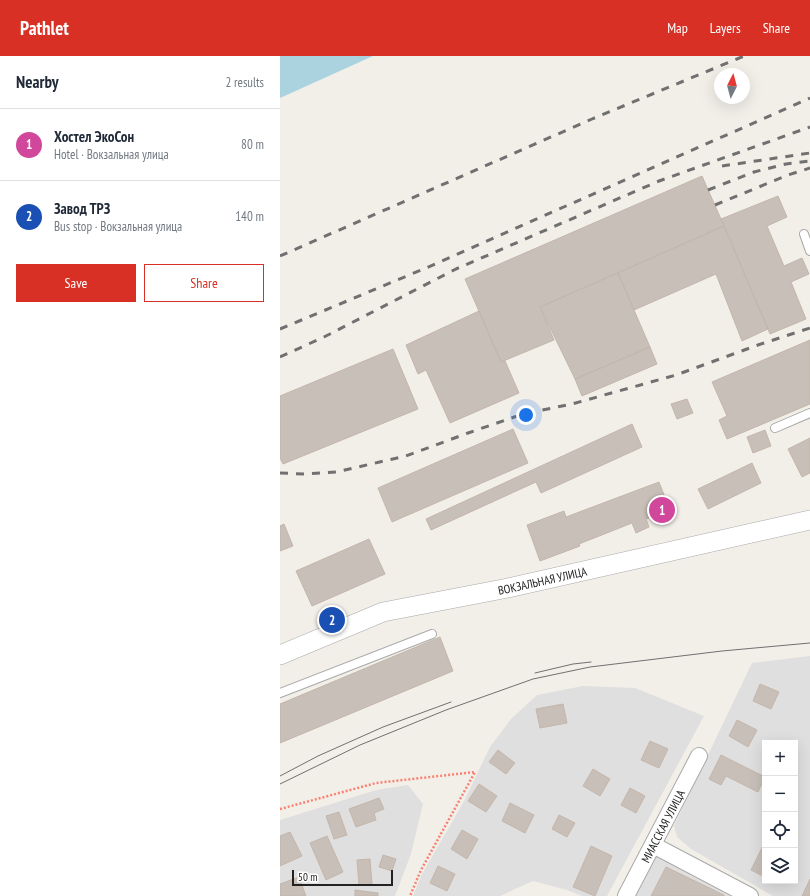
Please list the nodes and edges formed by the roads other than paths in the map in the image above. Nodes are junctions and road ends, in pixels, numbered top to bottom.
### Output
1 (804, 234) dead end
2 (810, 251) edge
3 (810, 413) edge
4 (775, 428) dead end
5 (810, 520) edge
6 (432, 634) dead end
7 (280, 655) edge
8 (280, 693) edge
9 (699, 756) dead end
10 (653, 845) junction
11 (626, 896) edge
12 (750, 896) edge

1 - 2 lane
3 - 4 lane
5 - 7 street, ВОКЗАЛЬНАЯ УЛИЦА
6 - 8 lane
9 - 10 street, МИАССКАЯ УЛИЦА
10 - 11 street, МИАССКАЯ УЛИЦА
10 - 12 street

